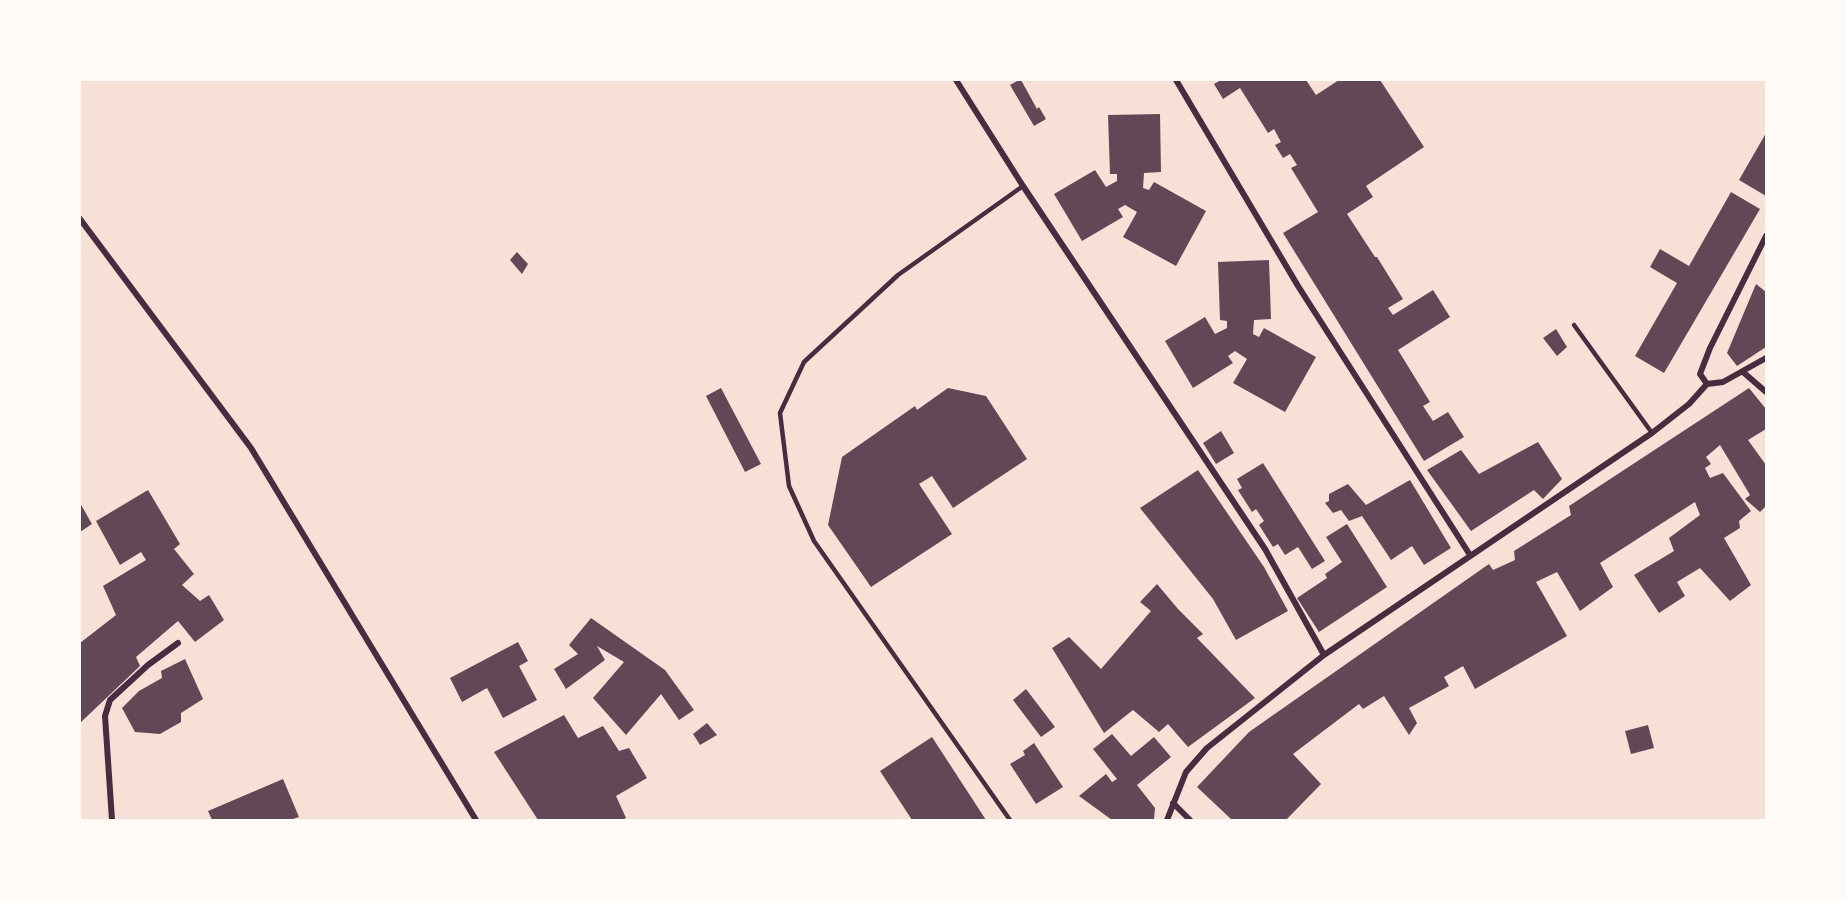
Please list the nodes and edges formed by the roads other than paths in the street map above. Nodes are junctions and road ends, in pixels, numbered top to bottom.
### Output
1 (956, 80) edge
2 (1176, 80) edge
3 (1023, 186) junction
4 (80, 219) edge
5 (1767, 236) edge
6 (1574, 325) dead end
7 (1767, 358) edge
8 (1743, 372) junction
9 (1707, 384) junction
10 (1767, 392) edge
11 (1652, 433) junction
12 (1470, 555) junction
13 (178, 643) dead end
14 (1324, 655) junction
15 (1173, 803) junction
16 (112, 820) edge
17 (476, 820) edge
18 (1010, 820) edge
19 (1167, 820) edge
20 (1190, 820) edge

1 - 3 street
2 - 12 street
3 - 14 street
3 - 18 lane
4 - 17 street
5 - 9 street
6 - 11 lane
7 - 8 street
8 - 9 street
8 - 10 street
9 - 11 street
11 - 12 street
12 - 14 street
13 - 16 street
14 - 15 street
15 - 19 street
15 - 20 street

